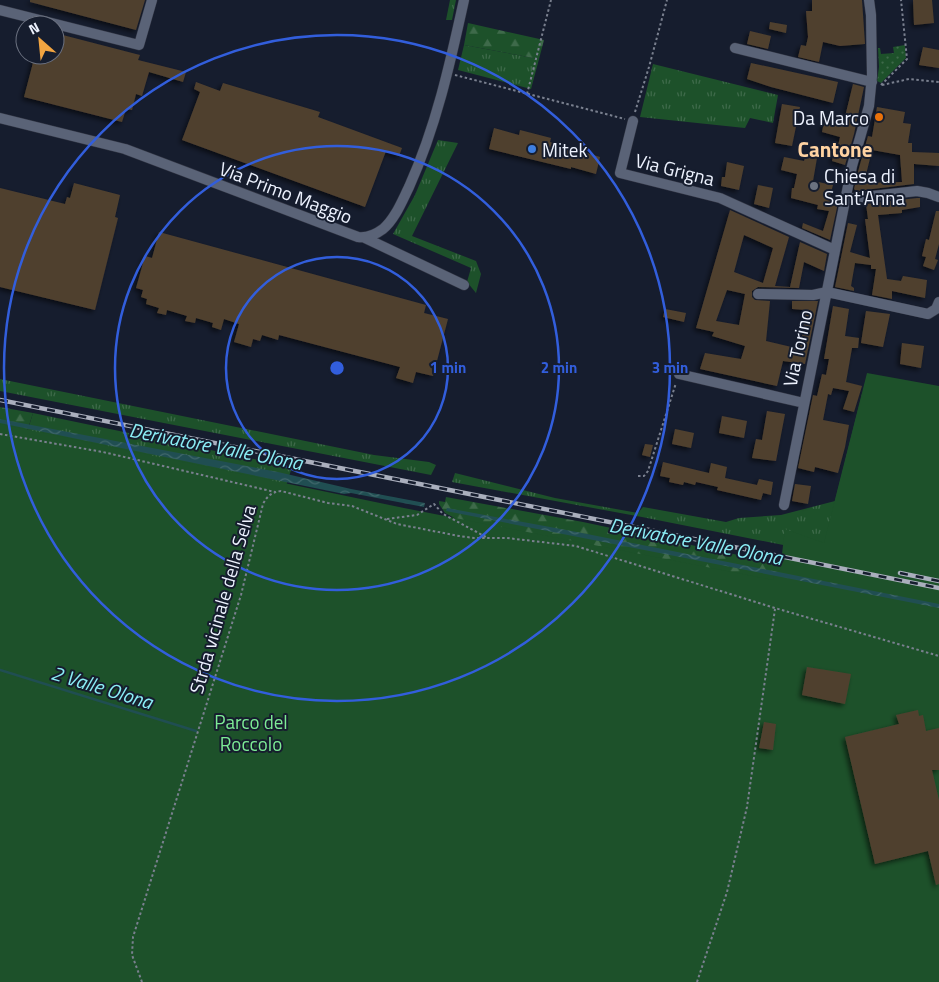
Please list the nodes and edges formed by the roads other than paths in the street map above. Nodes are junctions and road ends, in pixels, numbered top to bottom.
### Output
1 (152, 0) edge
2 (464, 0) edge
3 (869, 0) edge
4 (0, 10) edge
5 (735, 48) dead end
6 (876, 83) junction
7 (0, 118) edge
8 (632, 121) road end
9 (939, 198) edge
10 (846, 199) junction
11 (365, 238) junction
12 (835, 250) junction
13 (464, 285) dead end
14 (827, 292) junction
15 (758, 294) dead end
16 (939, 302) edge
17 (679, 374) road end
18 (804, 402) junction
19 (784, 505) dead end

1 - 4 street
2 - 11 street, Via Primo Maggio
3 - 6 street, Via Torino
5 - 6 street
6 - 10 street, Via Torino
7 - 11 street, Via Primo Maggio
8 - 12 street, Via Grigna
9 - 10 street
10 - 12 street, Via Torino
11 - 13 street
12 - 14 street, Via Torino
14 - 15 street
14 - 16 street
14 - 18 street, Via Torino
17 - 18 street
18 - 19 street, Via Torino

